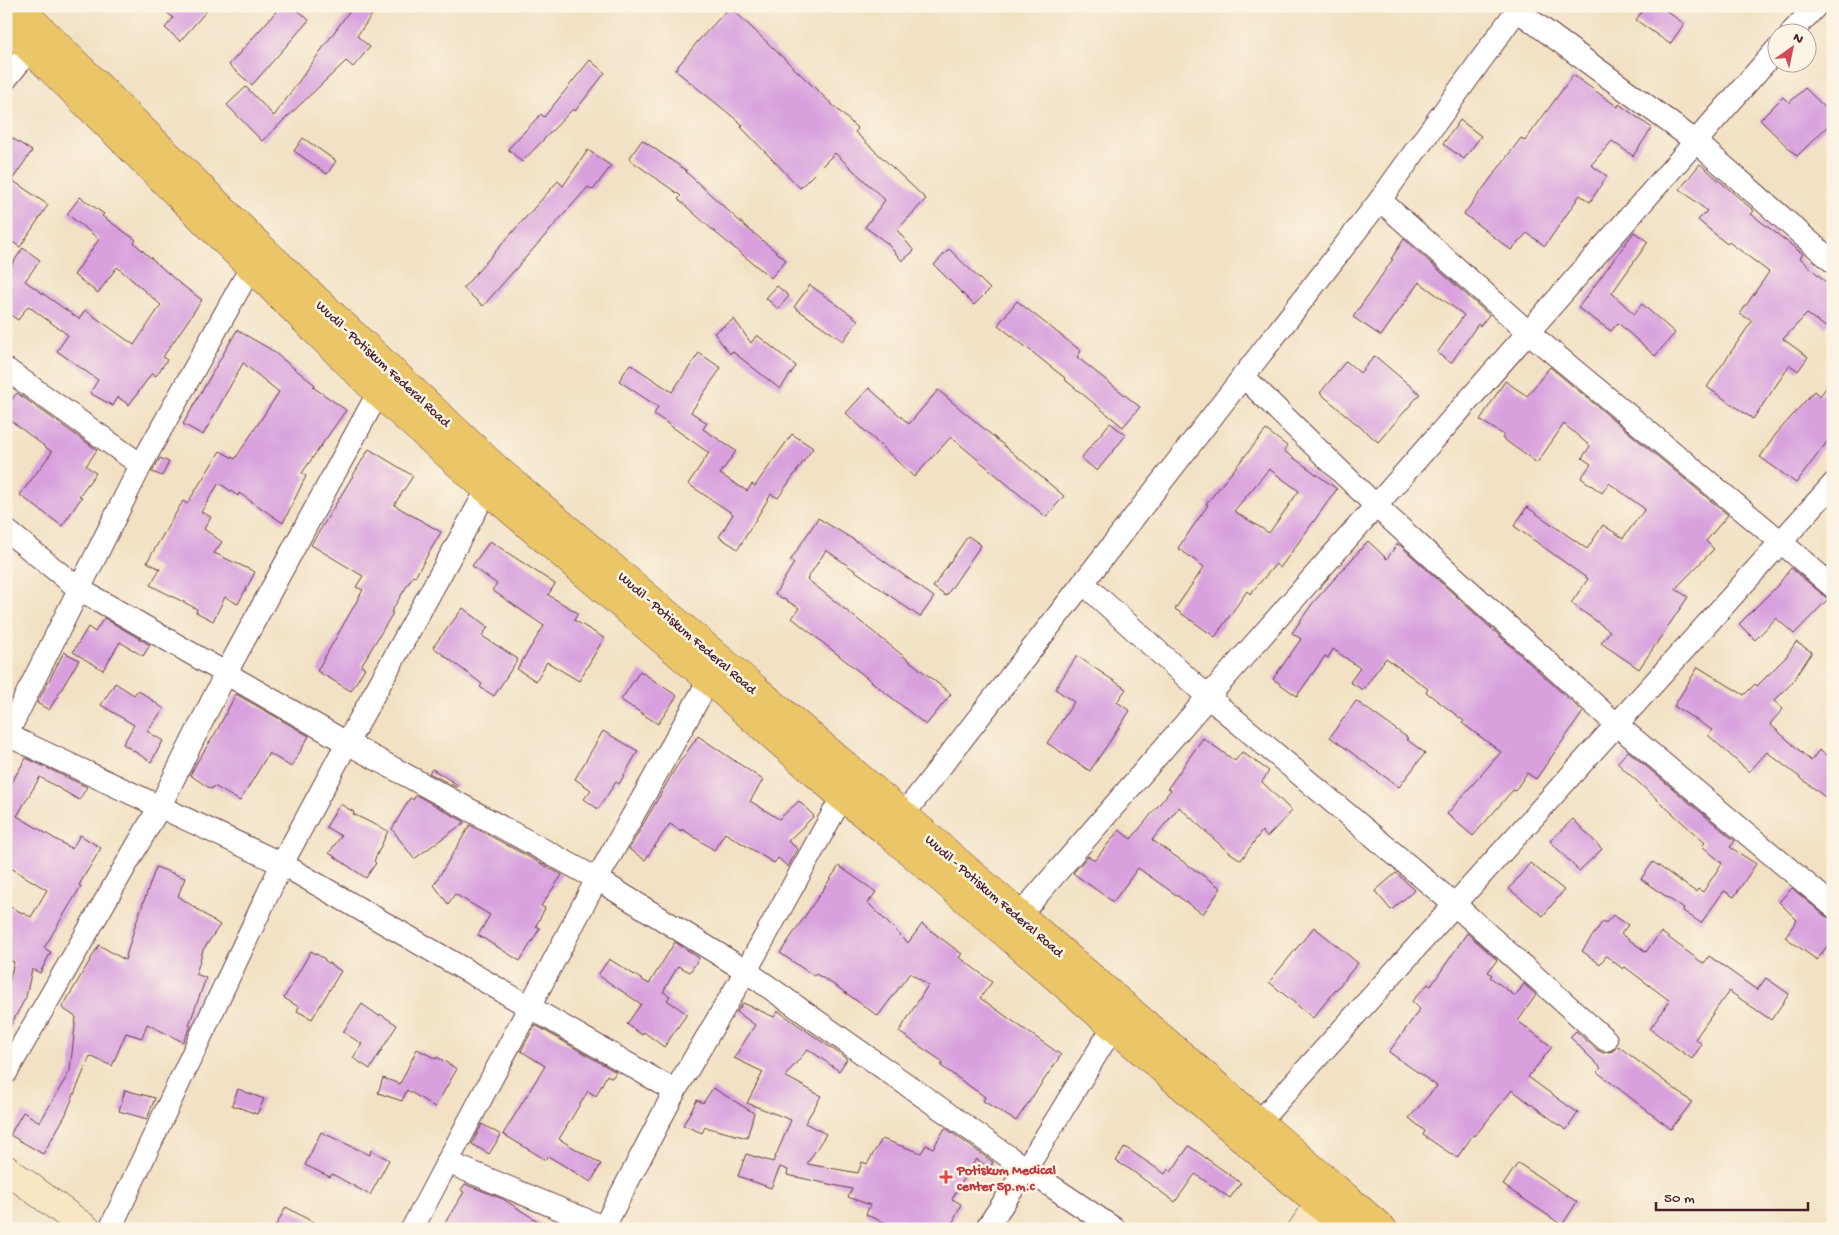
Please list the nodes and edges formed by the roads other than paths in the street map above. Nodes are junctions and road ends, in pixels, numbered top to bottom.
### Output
1 (18, 6) edge
2 (1816, 6) edge
3 (1516, 8) edge
4 (1801, 22) edge
5 (6, 25) edge
6 (30, 49) junction
7 (1766, 61) edge
8 (6, 79) edge
9 (1695, 141) junction
10 (1380, 200) junction
11 (259, 260) junction
12 (1833, 262) edge
13 (1528, 332) junction
14 (6, 369) edge
15 (1243, 376) junction
16 (378, 393) junction
17 (141, 465) junction
18 (1833, 484) edge
19 (487, 490) junction
20 (1376, 506) junction
21 (6, 530) edge
22 (1781, 542) junction
23 (1082, 583) junction
24 (1833, 587) edge
25 (79, 589) junction
26 (226, 673) junction
27 (709, 680) junction
28 (1208, 697) junction
29 (1617, 724) junction
30 (7, 735) edge
31 (347, 743) junction
32 (842, 797) junction
33 (160, 806) junction
34 (896, 824) junction
35 (282, 864) junction
36 (597, 879) junction
37 (1454, 905) junction
38 (1833, 906) edge
39 (1019, 916) junction
40 (746, 971) junction
41 (528, 1006) junction
42 (1113, 1027) junction
43 (1606, 1040) dead end
44 (6, 1073) edge
45 (675, 1090) junction
46 (1260, 1121) junction
47 (447, 1162) junction
48 (6, 1169) edge
49 (1026, 1169) junction
50 (1319, 1205) junction
51 (606, 1228) edge
52 (87, 1229) edge
53 (110, 1229) edge
54 (412, 1229) edge
55 (986, 1229) edge
56 (1116, 1229) edge
57 (1302, 1229) edge
58 (1347, 1229) edge
59 (1383, 1229) edge

1 - 11 main road, Wudil - Potiskum Federal Road
2 - 4 street
3 - 9 street
3 - 10 street
5 - 6 main road, Wudil - Potiskum Federal Road
6 - 8 street
6 - 11 main road, Wudil - Potiskum Federal Road
7 - 9 street
9 - 12 street
9 - 13 street
10 - 13 street
10 - 15 street
11 - 16 main road, Wudil - Potiskum Federal Road
11 - 17 street
11 - 34 main road, Wudil - Potiskum Federal Road
13 - 20 street
13 - 22 street
14 - 17 street
15 - 20 street
15 - 23 street
16 - 19 main road, Wudil - Potiskum Federal Road
16 - 26 street
17 - 25 street
18 - 22 street
19 - 27 main road, Wudil - Potiskum Federal Road
19 - 31 street
20 - 28 street
20 - 29 street
21 - 25 street
22 - 24 street
22 - 29 street
23 - 28 street
23 - 34 street
25 - 26 street
25 - 30 street
26 - 31 street
26 - 33 street
27 - 32 main road, Wudil - Potiskum Federal Road
27 - 36 street
28 - 37 street
28 - 39 street
29 - 37 street
29 - 38 street
30 - 33 street
31 - 35 street
31 - 36 street
32 - 34 main road, Wudil - Potiskum Federal Road
32 - 40 street
33 - 35 street
33 - 44 street
34 - 39 main road, Wudil - Potiskum Federal Road
34 - 42 main road, Wudil - Potiskum Federal Road
35 - 41 street
35 - 53 street
36 - 40 street
36 - 41 street
37 - 43 street
37 - 46 street
39 - 46 main road, Wudil - Potiskum Federal Road
40 - 45 street
40 - 49 street
41 - 45 street
41 - 47 street
42 - 49 street
42 - 50 main road, Wudil - Potiskum Federal Road
45 - 51 street
46 - 59 main road, Wudil - Potiskum Federal Road
47 - 51 street
47 - 54 street
48 - 52 street
49 - 55 street
49 - 56 street
50 - 57 street
50 - 58 main road, Wudil - Potiskum Federal Road

